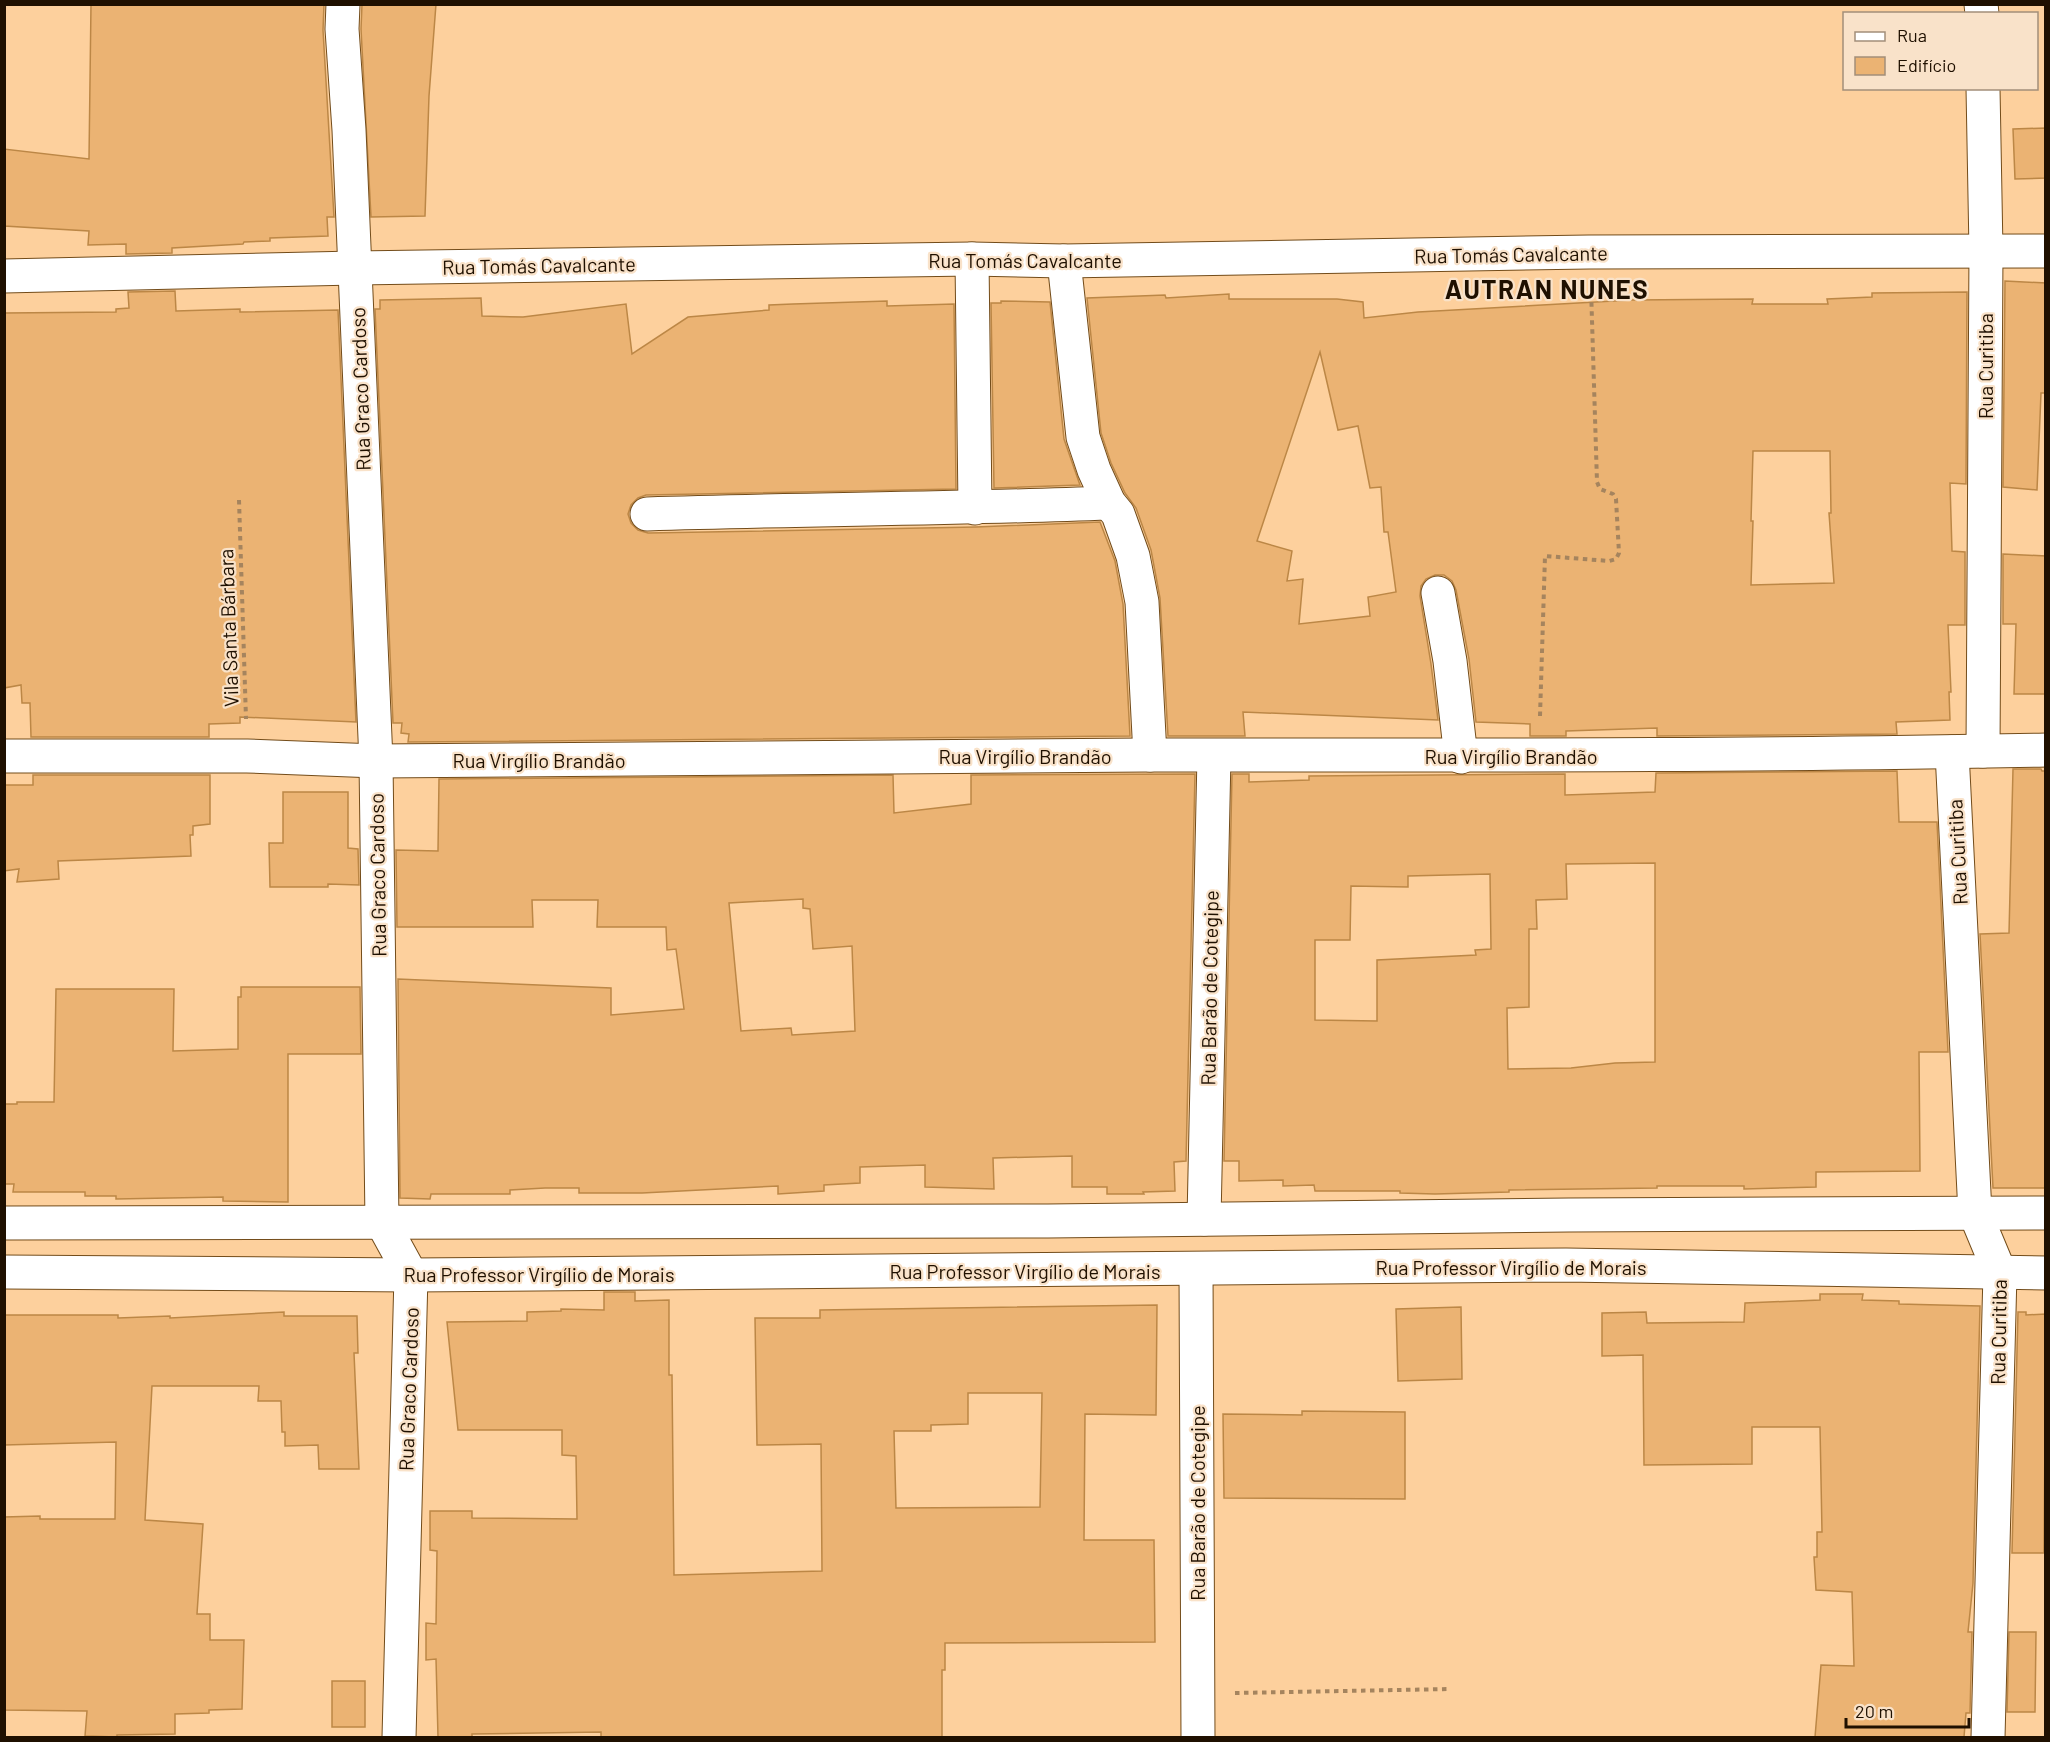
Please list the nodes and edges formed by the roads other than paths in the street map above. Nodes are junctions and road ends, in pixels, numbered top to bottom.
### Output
1 (343, 4) edge
2 (1983, 90) edge
3 (1986, 251) junction
4 (2046, 251) edge
5 (972, 259) junction
6 (1064, 261) junction
7 (355, 268) junction
8 (4, 276) edge
9 (1109, 503) junction
10 (975, 508) junction
11 (647, 514) dead end
12 (1438, 592) dead end
13 (2046, 750) edge
14 (1968, 752) junction
15 (1150, 755) junction
16 (4, 756) edge
17 (1214, 756) junction
18 (1461, 756) junction
19 (376, 761) junction
20 (1975, 1213) junction
21 (2046, 1213) edge
22 (1569, 1215) junction
23 (1204, 1219) junction
24 (1048, 1221) junction
25 (382, 1222) junction
26 (7, 1223) edge
27 (1566, 1265) junction
28 (1196, 1269) junction
29 (1054, 1270) junction
30 (8, 1272) edge
31 (2000, 1273) junction
32 (2046, 1273) edge
33 (411, 1275) junction
34 (399, 1737) edge
35 (1198, 1737) edge
36 (1988, 1737) edge

1 - 7 street, Rua Graco Cardoso
2 - 3 street, Rua Curitiba
3 - 4 street, Rua Tomás Cavalcante
3 - 6 street, Rua Tomás Cavalcante
3 - 14 street, Rua Curitiba
5 - 6 street, Rua Tomás Cavalcante
5 - 7 street, Rua Tomás Cavalcante
5 - 10 street
6 - 9 street
7 - 8 street, Rua Tomás Cavalcante
7 - 19 street, Rua Graco Cardoso
9 - 10 street
9 - 15 street
10 - 11 street
12 - 18 street
13 - 14 street, Rua Virgílio Brandão
14 - 18 street, Rua Virgílio Brandão
14 - 20 street, Rua Curitiba
15 - 17 street, Rua Virgílio Brandão
15 - 19 street, Rua Virgílio Brandão
16 - 19 street, Rua Virgílio Brandão
17 - 18 street, Rua Virgílio Brandão
17 - 23 street, Rua Barão de Cotegipe
19 - 25 street, Rua Graco Cardoso
20 - 21 street
20 - 22 street
20 - 31 street, Rua Curitiba
22 - 23 street
22 - 27 street
23 - 24 street
24 - 25 street
24 - 29 street
25 - 26 street
25 - 33 street, Rua Graco Cardoso
26 - 30 street
27 - 28 street, Rua Professor Virgílio de Morais
27 - 31 street, Rua Professor Virgílio de Morais
28 - 29 street, Rua Professor Virgílio de Morais
28 - 35 street, Rua Barão de Cotegipe
29 - 33 street, Rua Professor Virgílio de Morais
30 - 33 street, Rua Professor Virgílio de Morais
31 - 32 street, Rua Professor Virgílio de Morais
31 - 36 street, Rua Curitiba
33 - 34 street, Rua Graco Cardoso

